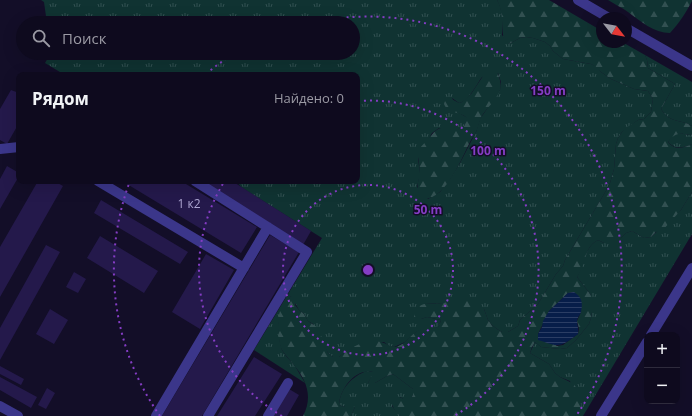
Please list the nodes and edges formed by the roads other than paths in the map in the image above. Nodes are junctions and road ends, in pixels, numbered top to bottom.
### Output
1 (578, 0) edge
2 (599, 12) edge
3 (632, 31) edge
4 (692, 66) edge
5 (16, 147) edge
6 (0, 148) edge
7 (103, 184) edge
8 (200, 184) edge
9 (268, 227) junction
10 (244, 268) junction
11 (692, 268) edge
12 (653, 332) edge
13 (644, 347) edge
14 (288, 383) dead end
15 (0, 406) edge
16 (18, 416) edge
17 (156, 416) edge
18 (208, 416) edge
19 (268, 416) edge
20 (601, 416) edge

1 - 2 lane
3 - 4 lane
5 - 6 lane
7 - 10 lane
8 - 9 lane
9 - 10 lane
9 - 18 lane
10 - 17 lane
11 - 12 lane
13 - 20 lane
14 - 19 lane
15 - 16 lane

